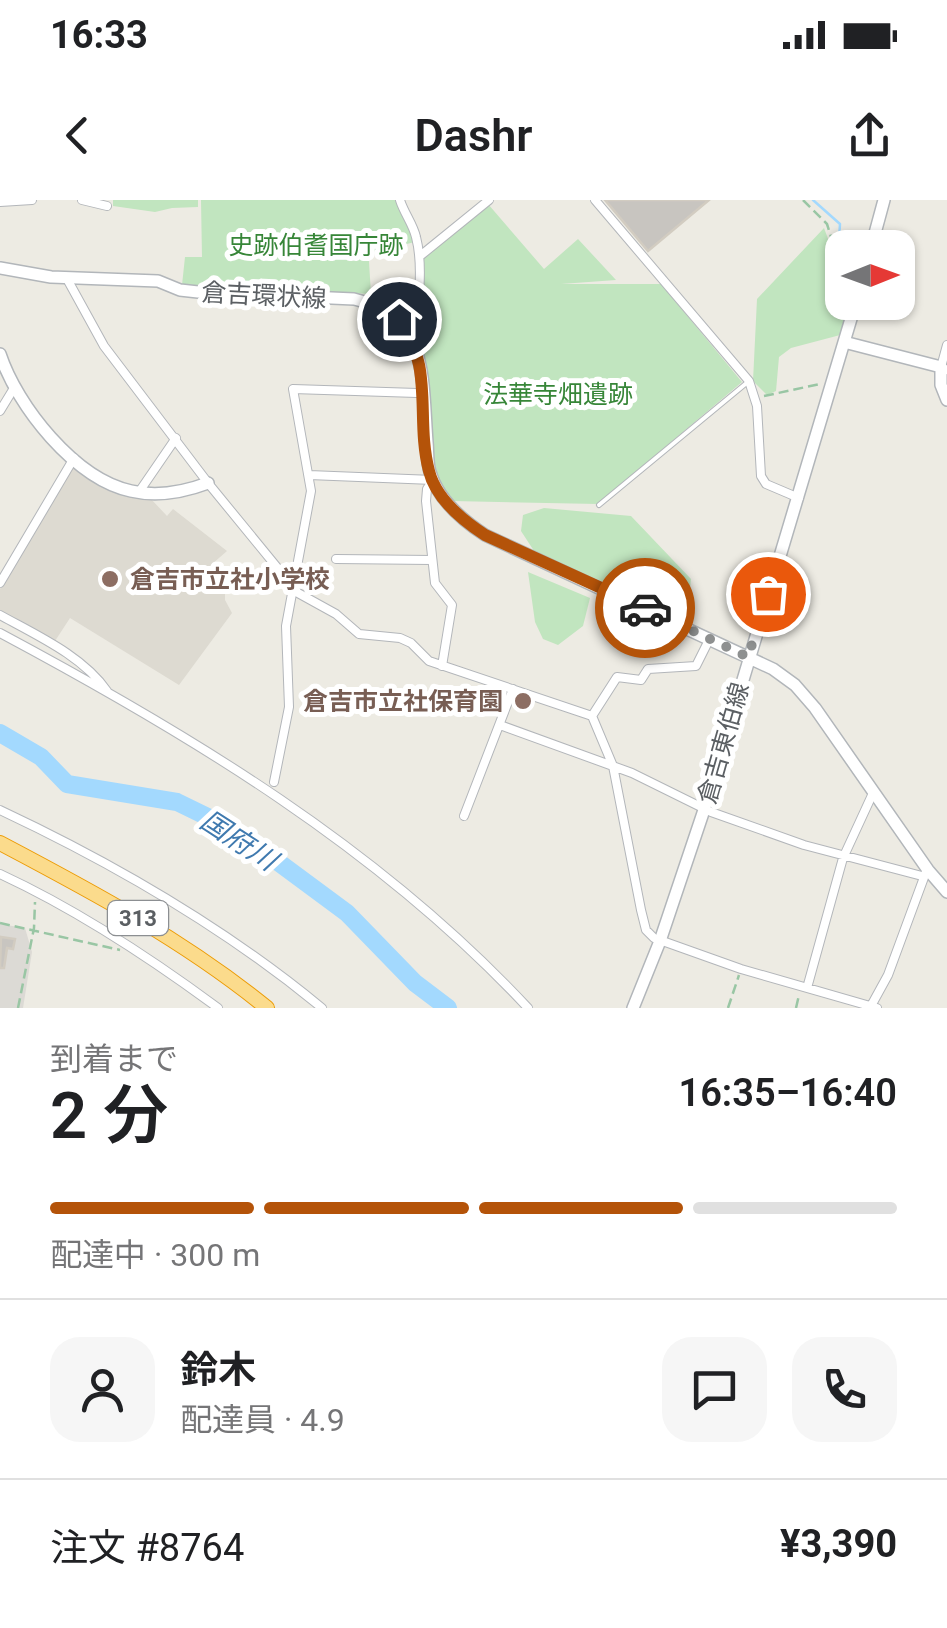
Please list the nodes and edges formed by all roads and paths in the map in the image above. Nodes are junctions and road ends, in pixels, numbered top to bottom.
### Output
1 (32, 200) edge
2 (82, 200) edge
3 (400, 200) edge
4 (489, 200) edge
5 (595, 200) edge
6 (803, 200) edge
7 (884, 200) edge
8 (0, 202) edge
9 (106, 206) dead end
10 (829, 230) edge
11 (876, 230) edge
12 (420, 256) junction
13 (0, 268) edge
14 (66, 277) junction
15 (851, 320) edge
16 (408, 333) junction
17 (844, 342) junction
18 (947, 345) edge
19 (0, 354) edge
20 (944, 369) edge
21 (749, 382) junction
22 (831, 387) junction
23 (14, 388) junction
24 (417, 393) dead end
25 (947, 400) edge
26 (0, 411) edge
27 (176, 438) junction
28 (74, 458) junction
29 (308, 475) junction
30 (433, 480) junction
31 (208, 483) junction
32 (138, 492) junction
33 (798, 498) junction
34 (598, 505) dead end
35 (336, 559) dead end
36 (432, 560) junction
37 (0, 583) edge
38 (294, 588) junction
39 (0, 615) edge
40 (0, 633) edge
41 (710, 638) junction
42 (748, 657) junction
43 (442, 666) junction
44 (513, 689) junction
45 (109, 695) junction
46 (592, 716) junction
47 (500, 725) junction
48 (613, 766) junction
49 (274, 782) dead end
50 (872, 793) junction
51 (705, 807) junction
52 (0, 810) edge
53 (464, 816) dead end
54 (0, 843) edge
55 (0, 852) edge
56 (843, 858) junction
57 (925, 873) junction
58 (0, 874) edge
59 (36, 891) junction
60 (947, 892) edge
61 (0, 923) edge
62 (34, 928) junction
63 (660, 941) junction
64 (147, 955) junction
65 (741, 969) junction
66 (804, 988) junction
67 (874, 1007) edge
68 (18, 1008) edge
69 (218, 1008) edge
70 (254, 1008) edge
71 (267, 1008) edge
72 (322, 1008) edge
73 (528, 1008) edge
74 (633, 1008) edge
75 (728, 1008) edge
76 (796, 1008) edge

1 - 8 street
2 - 9 street
3 - 12 street
4 - 12 street
5 - 21 street
6 - 10 path
7 - 11 main road
12 - 16 street
13 - 14 main road, 倉吉環状線
14 - 16 main road, 倉吉環状線
14 - 27 street
15 - 17 main road, 倉吉東伯線
16 - 30 main road
17 - 20 main road
17 - 22 main road, 倉吉東伯線
18 - 20 street
19 - 23 main road
20 - 25 main road
21 - 22 path
21 - 33 street
21 - 34 lane
22 - 33 main road, 倉吉東伯線
23 - 26 street
23 - 28 main road
24 - 29 street
27 - 31 street
27 - 32 street
28 - 32 main road
28 - 37 street
29 - 30 street
29 - 38 street
30 - 36 street
30 - 41 main road
31 - 32 main road
31 - 38 street
33 - 42 main road, 倉吉東伯線
35 - 36 street
36 - 43 street
38 - 43 street
38 - 49 street
39 - 45 street
40 - 45 street
41 - 42 main road
41 - 46 street
42 - 50 main road
42 - 51 main road, 倉吉東伯線
43 - 44 street
44 - 46 street
44 - 47 street
45 - 73 street
46 - 48 street
47 - 48 street
47 - 53 street
48 - 51 street
48 - 63 street
50 - 56 street
50 - 57 main road
51 - 56 street
51 - 63 main road, 倉吉東伯線
52 - 72 street
54 - 71 highway, 313
55 - 70 highway, 313
56 - 57 street
56 - 66 street
57 - 60 main road
57 - 67 street
58 - 59 street
59 - 62 path
59 - 64 street
61 - 62 path
62 - 64 path
62 - 68 path
63 - 65 street
63 - 74 main road, 倉吉東伯線
64 - 69 street
65 - 66 street
65 - 75 path
66 - 67 street
66 - 76 path

